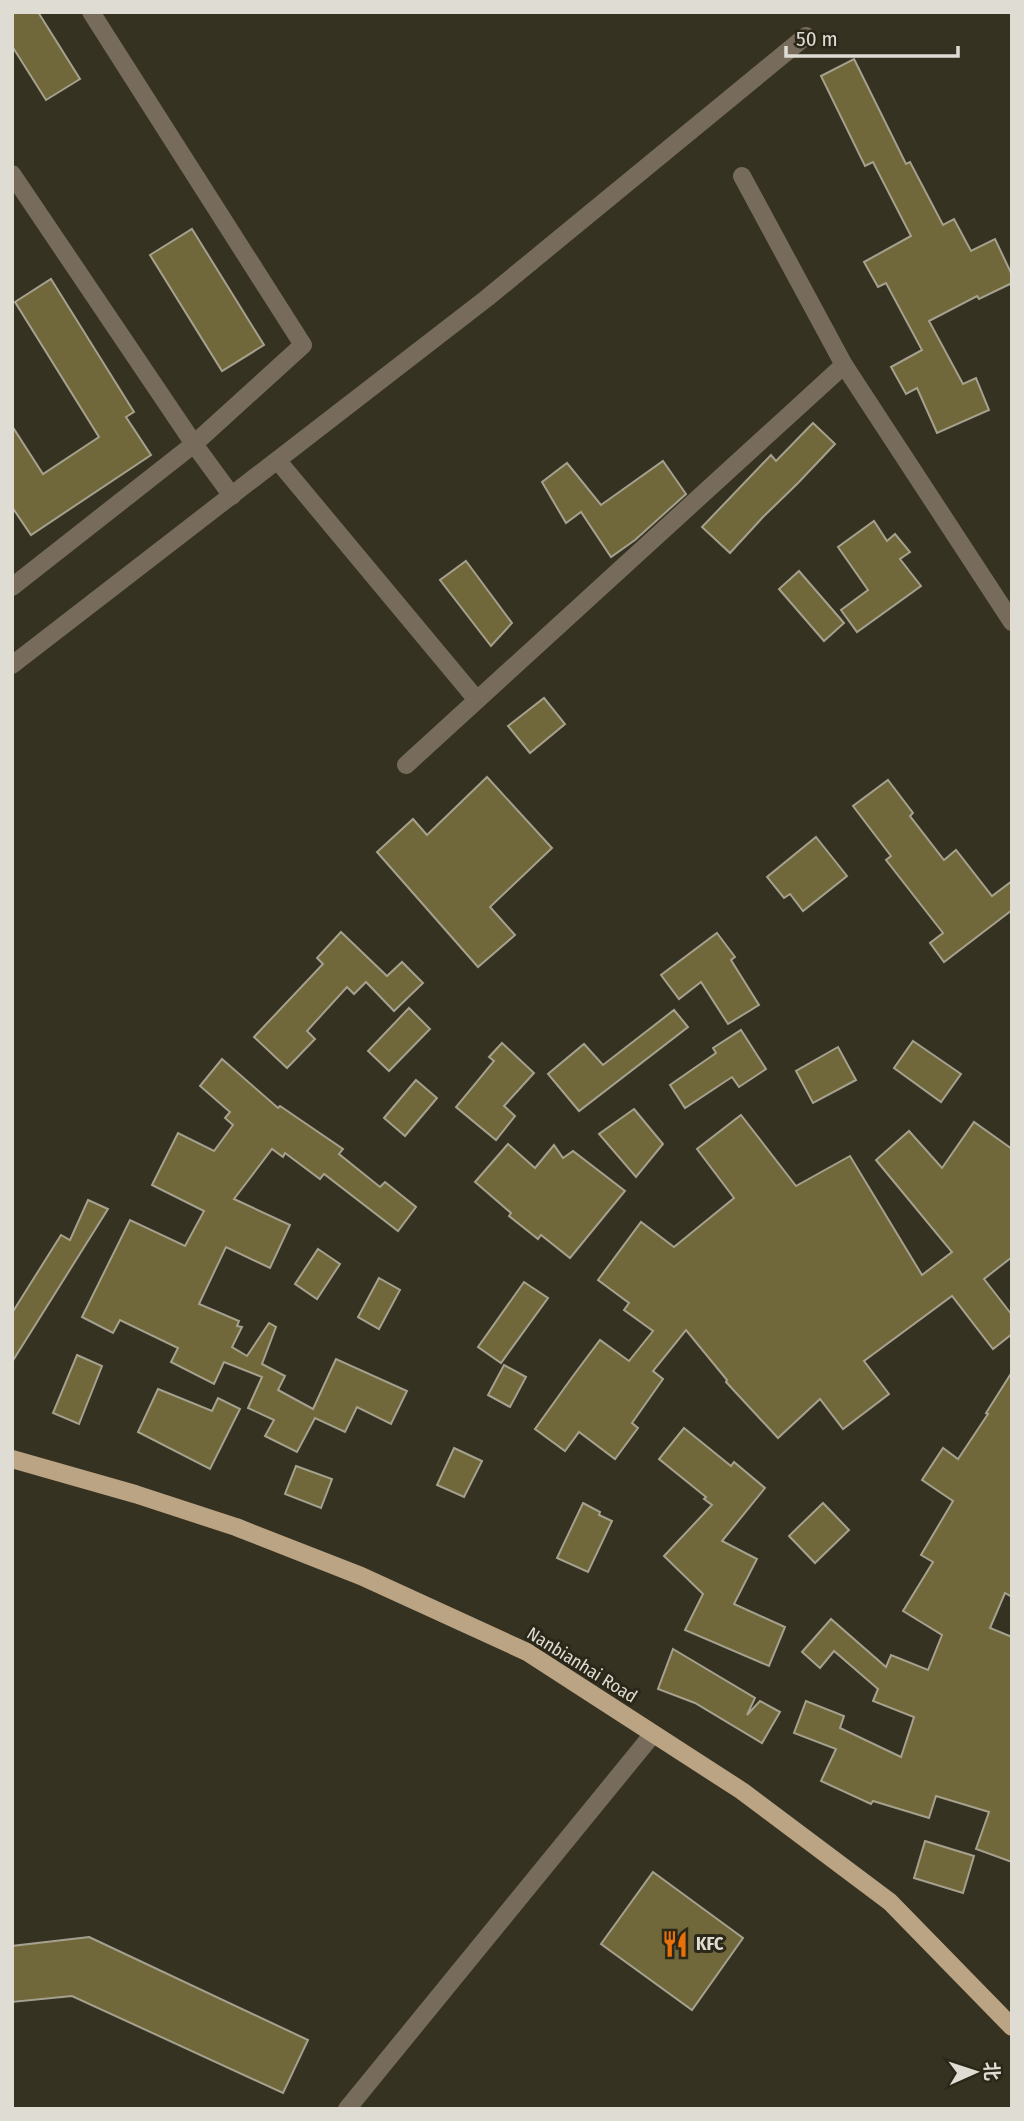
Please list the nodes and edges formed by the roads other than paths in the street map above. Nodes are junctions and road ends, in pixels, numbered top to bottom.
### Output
1 (91, 12) edge
2 (806, 36) dead end
3 (12, 174) edge
4 (742, 176) dead end
5 (845, 365) junction
6 (194, 444) junction
7 (278, 461) junction
8 (232, 496) junction
9 (14, 582) edge
10 (1012, 622) edge
11 (12, 665) edge
12 (477, 700) junction
13 (406, 765) dead end
14 (12, 1459) edge
15 (653, 1734) junction
16 (1012, 2027) edge
17 (347, 2109) edge

1 - 6 street
2 - 7 street
3 - 6 street
4 - 5 street
5 - 10 street
5 - 12 street
6 - 8 street
6 - 9 street
7 - 8 street
7 - 12 street
8 - 11 street
12 - 13 street
14 - 15 main road, Nanbianhai Road
15 - 16 main road, Nanbianhai Road
15 - 17 street

